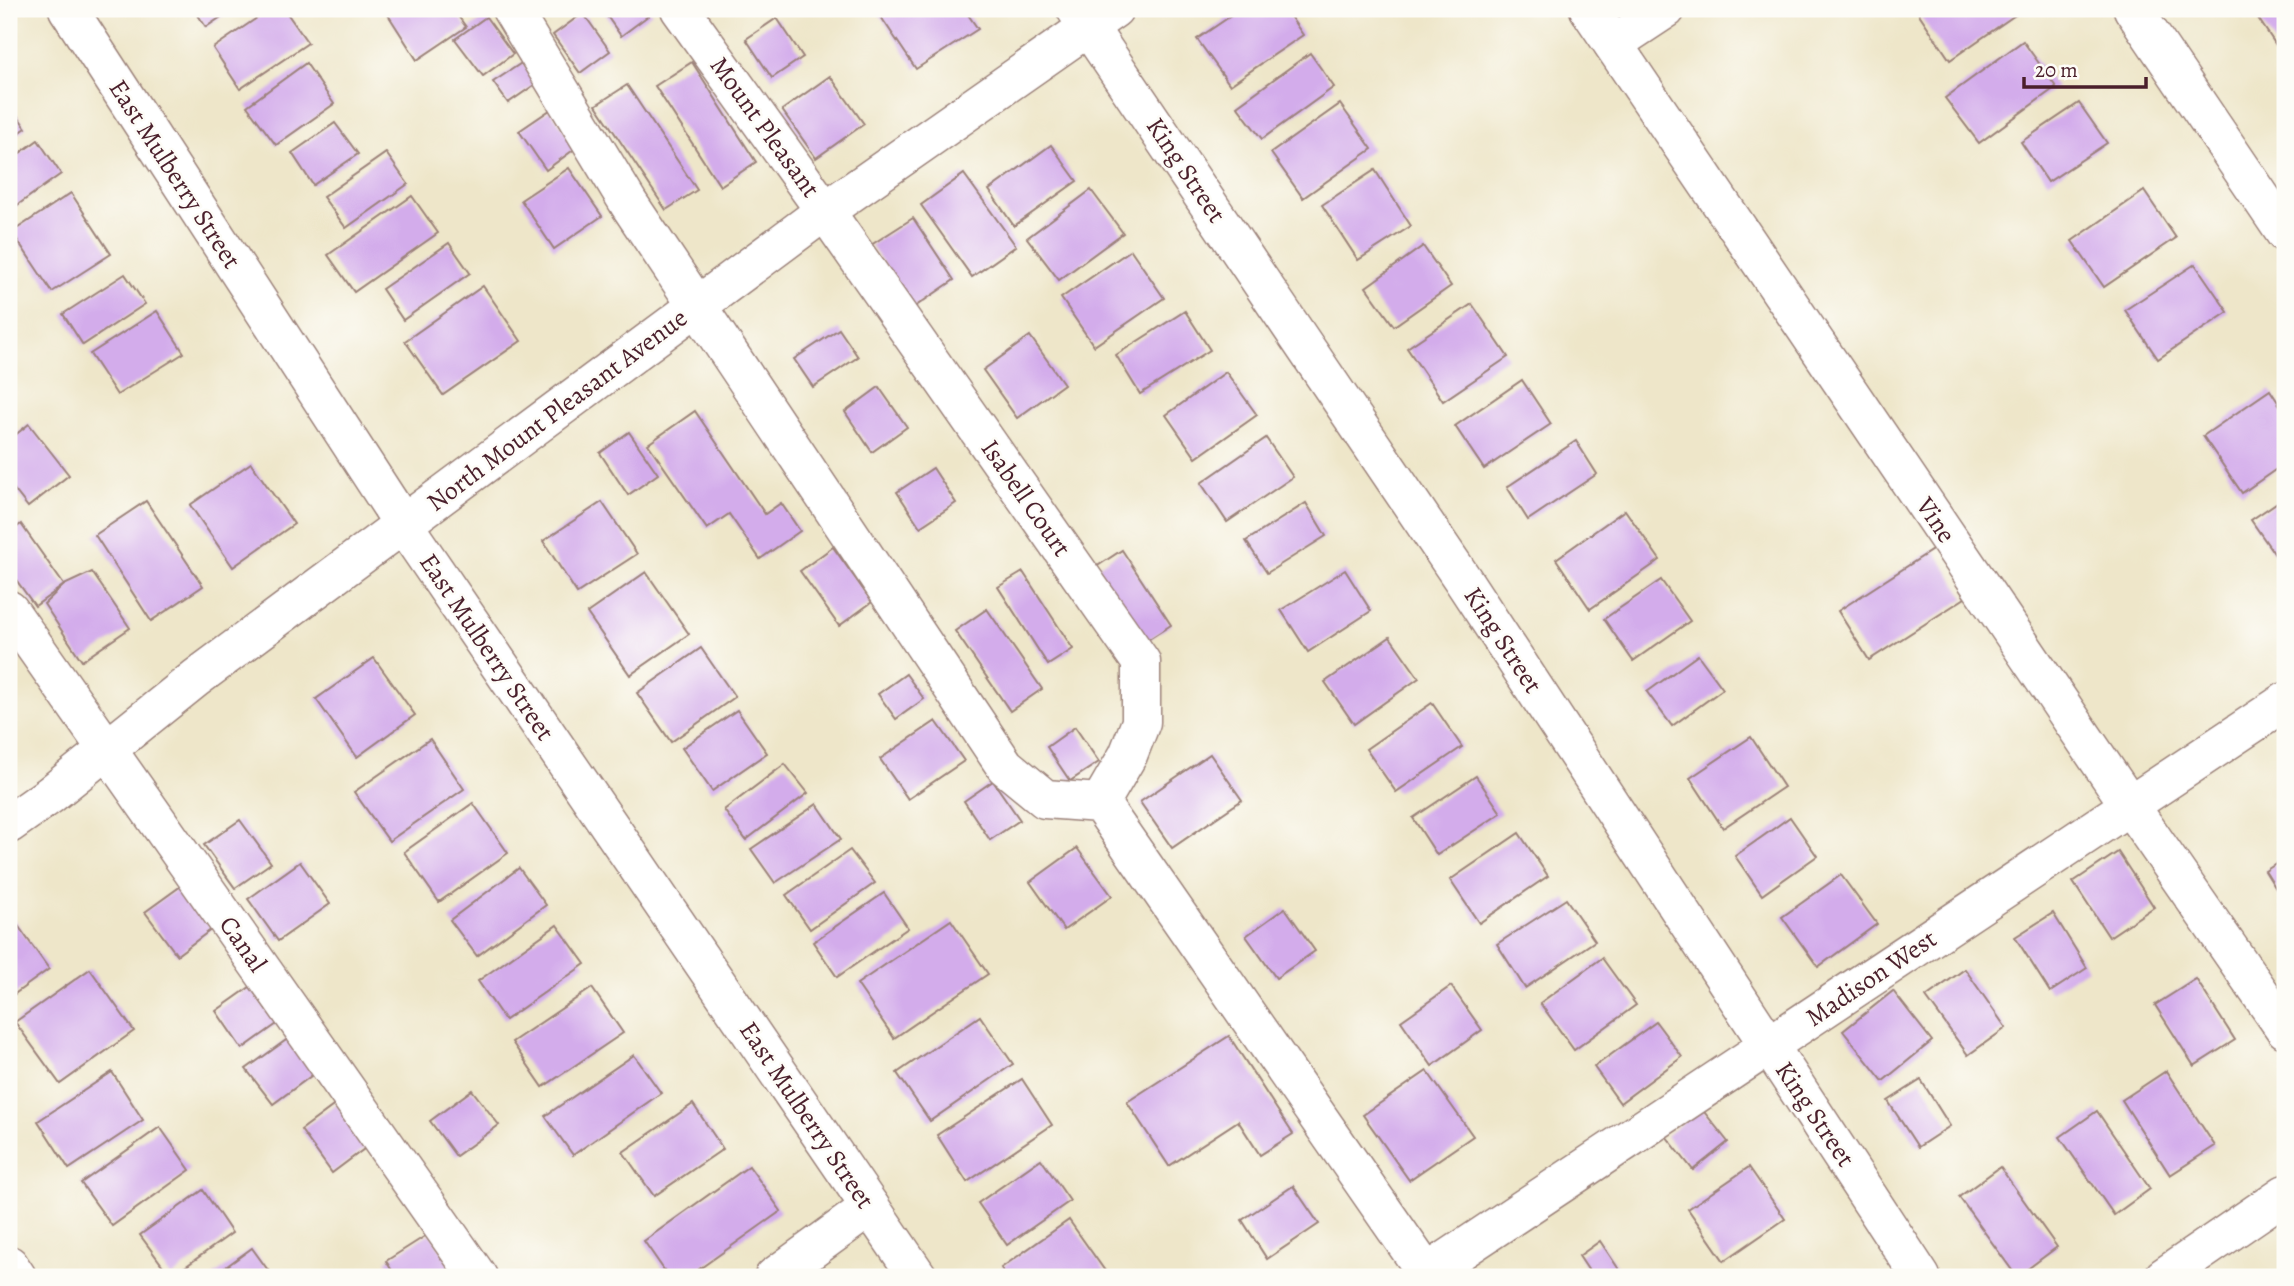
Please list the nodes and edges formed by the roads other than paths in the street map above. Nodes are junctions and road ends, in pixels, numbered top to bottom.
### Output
1 (68, 9) edge
2 (511, 9) edge
3 (680, 9) edge
4 (1589, 9) edge
5 (1666, 9) edge
6 (2133, 9) edge
7 (1093, 15) edge
8 (1613, 44) junction
9 (825, 211) junction
10 (2285, 233) edge
11 (697, 306) junction
12 (403, 524) junction
13 (9, 610) edge
14 (2285, 702) edge
15 (106, 751) junction
16 (1100, 803) junction
17 (2130, 806) junction
18 (9, 824) edge
19 (2285, 1029) edge
20 (1769, 1046) junction
21 (2285, 1194) edge
22 (870, 1207) junction
23 (9, 1265) edge
24 (1424, 1276) edge
25 (18, 1277) edge
26 (478, 1277) edge
27 (774, 1277) edge
28 (918, 1277) edge
29 (1922, 1277) edge
30 (2164, 1277) edge

1 - 12 street, East Mulberry Street
2 - 11 street
3 - 9 street, Mount Pleasant
4 - 8 street, Vine
5 - 8 street
6 - 10 street
7 - 9 street, North Mount Pleasant Avenue
7 - 20 street, King Street
8 - 17 street, Vine
9 - 11 street, North Mount Pleasant Avenue
9 - 16 street, Isabell Court
11 - 12 street, North Mount Pleasant Avenue
11 - 16 street
12 - 15 street, North Mount Pleasant Avenue
12 - 22 street, East Mulberry Street
13 - 15 street, Canal
14 - 17 street, Madison West
15 - 18 street, North Mount Pleasant Avenue
15 - 26 street, Canal
16 - 24 street
17 - 19 street, Vine
17 - 20 street, Madison West
20 - 24 street, Madison West
20 - 29 street, King Street
21 - 30 street
22 - 27 street
22 - 28 street, East Mulberry Street
23 - 25 street

